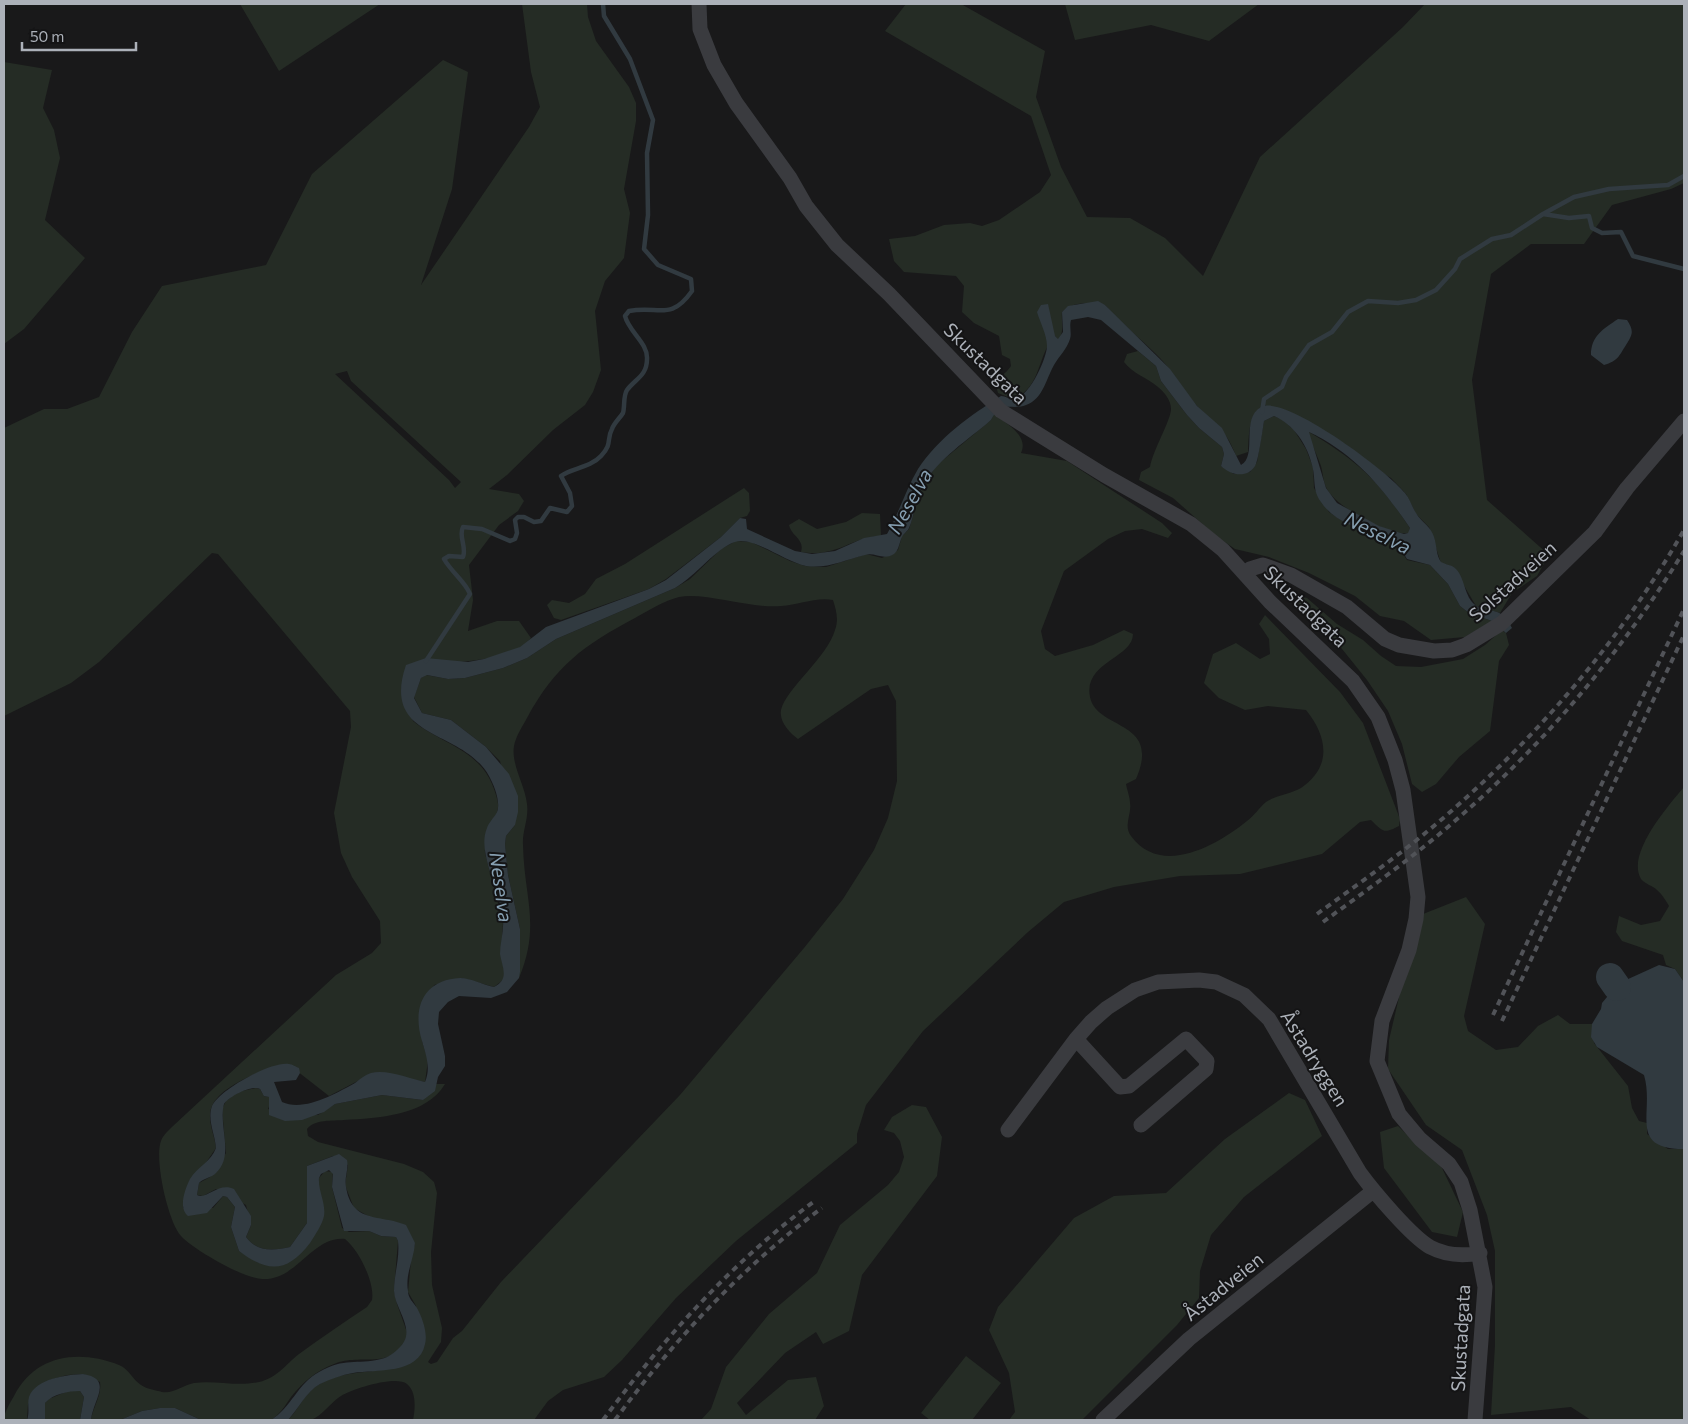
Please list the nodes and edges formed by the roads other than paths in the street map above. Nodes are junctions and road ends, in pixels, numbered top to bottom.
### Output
1 (699, 4) edge
2 (1684, 421) edge
3 (1245, 574) junction
4 (1076, 1039) junction
5 (1140, 1125) dead end
6 (1008, 1130) dead end
7 (1373, 1191) junction
8 (1480, 1253) junction
9 (1103, 1420) edge
10 (1475, 1420) edge

1 - 3 street, Skustadgata
2 - 3 street, Solstadveien
3 - 8 street, Skustadgata
4 - 5 street
4 - 6 street, Åstadryggen
4 - 7 street, Åstadryggen
7 - 8 street, Åstadryggen
7 - 9 street, Åstadveien
8 - 10 street, Skustadgata

